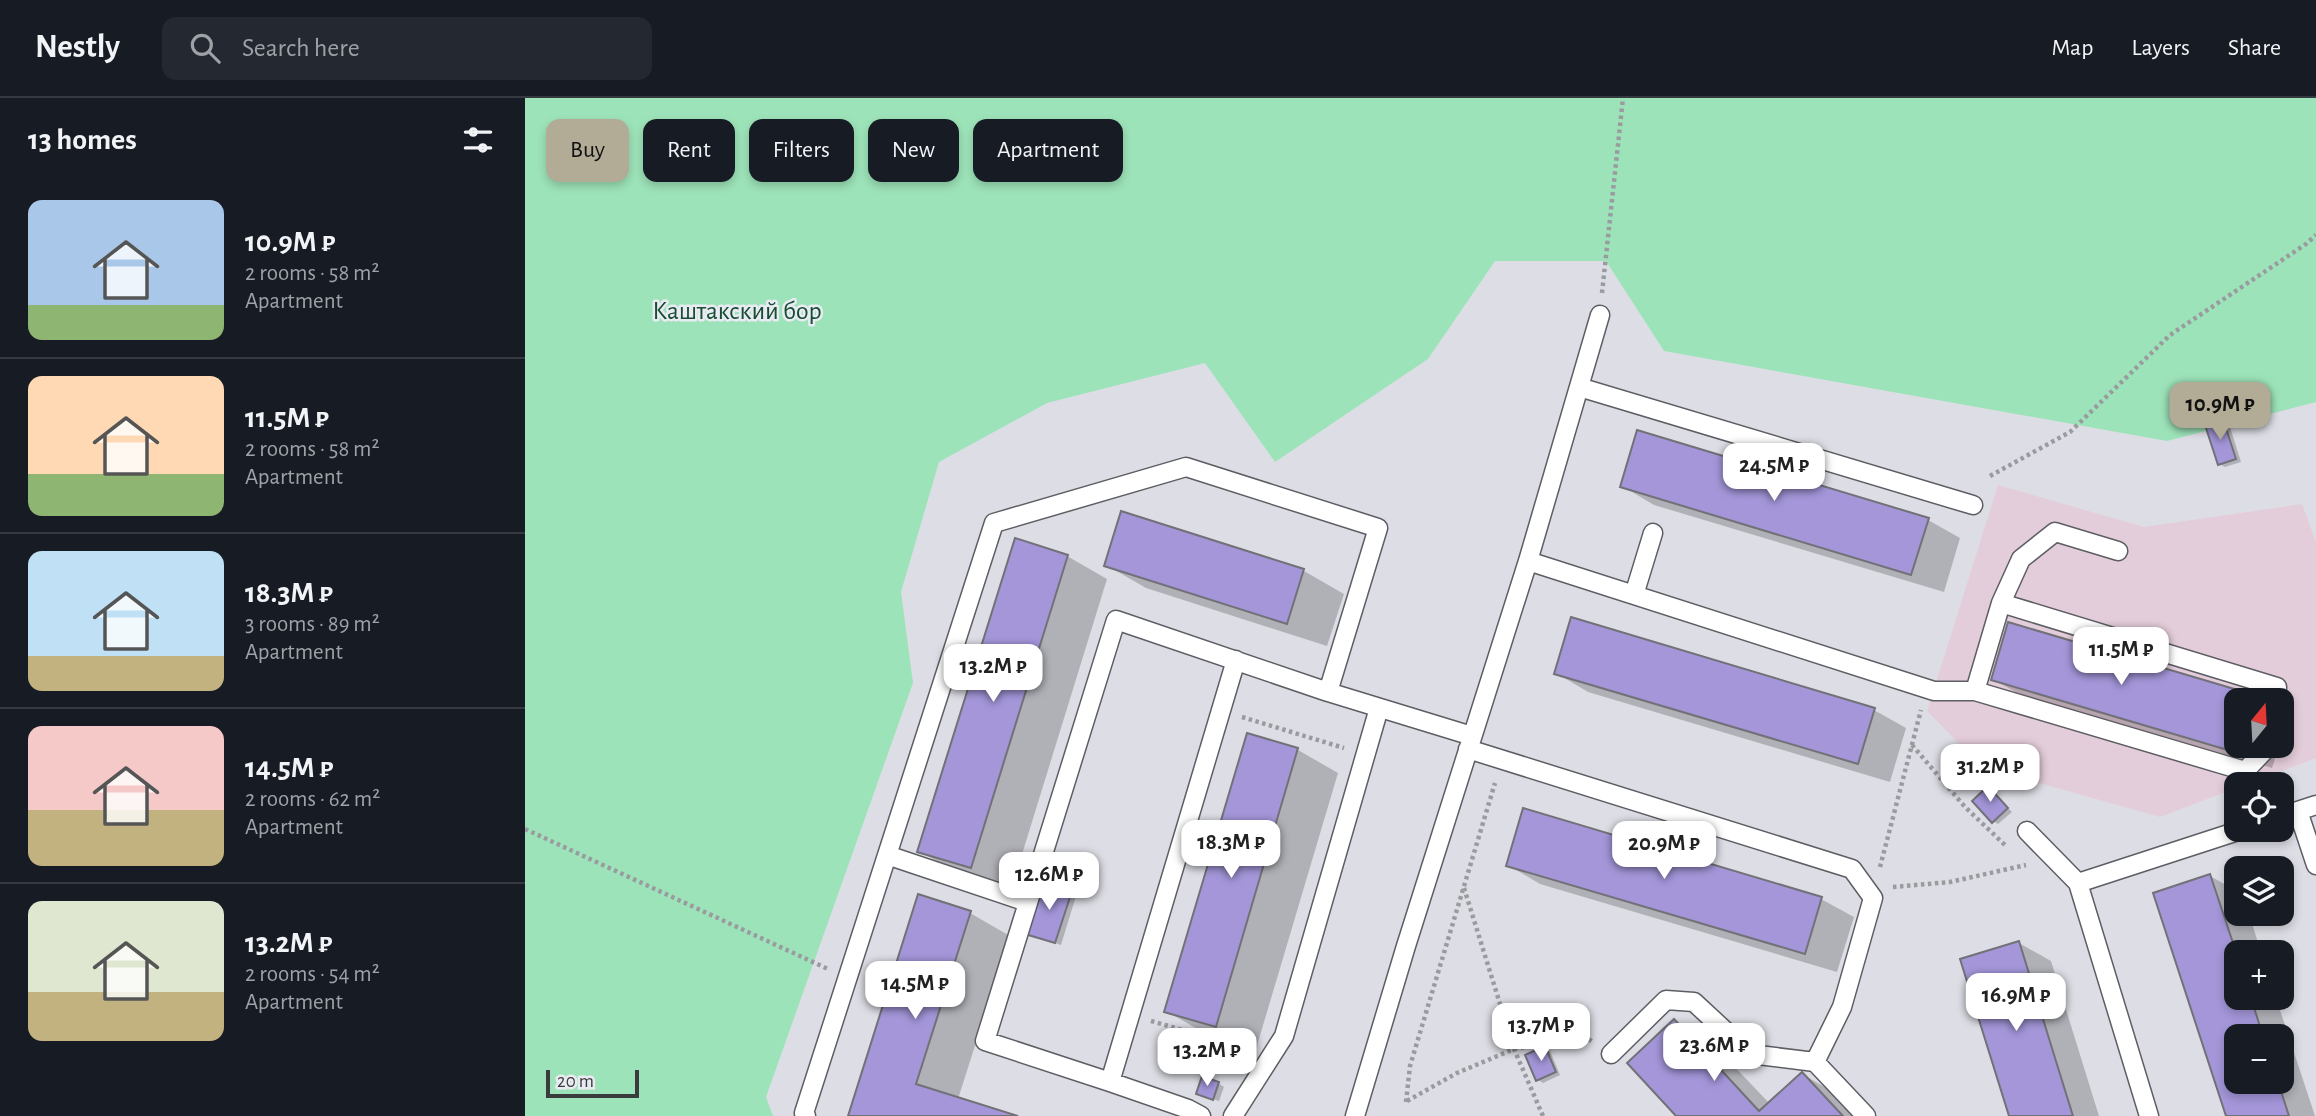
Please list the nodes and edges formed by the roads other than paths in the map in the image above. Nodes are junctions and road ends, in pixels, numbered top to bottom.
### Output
1 (1600, 315) road end
2 (1579, 387) junction
3 (1973, 505) dead end
4 (1653, 533) dead end
5 (2118, 551) dead end
6 (1528, 561) junction
7 (1634, 595) junction
8 (2001, 603) junction
9 (1236, 660) junction
10 (2277, 688) edge
11 (1975, 691) junction
12 (1328, 692) junction
13 (1379, 708) junction
14 (1470, 743) junction
15 (2257, 758) edge
16 (2316, 805) edge
17 (2294, 812) edge
18 (2294, 821) edge
19 (2027, 831) dead end
20 (2224, 836) edge
21 (887, 855) junction
22 (2316, 865) edge
23 (2078, 883) junction
24 (1027, 902) junction
25 (1611, 1054) road end
26 (1815, 1062) junction
27 (1110, 1082) junction
28 (1192, 1114) edge
29 (806, 1116) edge
30 (1233, 1116) edge
31 (1355, 1116) edge
32 (1866, 1116) edge
33 (2149, 1116) edge

1 - 2 lane
2 - 3 lane
2 - 6 lane
4 - 7 lane
5 - 8 lane
6 - 7 lane
6 - 14 lane
7 - 11 lane
8 - 10 lane
8 - 11 lane
9 - 12 lane
9 - 24 lane
9 - 27 lane
11 - 15 lane
12 - 13 lane
12 - 21 lane
13 - 14 lane
13 - 30 lane
14 - 26 lane
14 - 31 lane
16 - 17 lane
18 - 22 lane
19 - 23 lane
20 - 23 lane
21 - 24 lane
21 - 29 lane
23 - 33 lane
24 - 27 lane
25 - 26 lane
26 - 32 lane
27 - 28 lane

